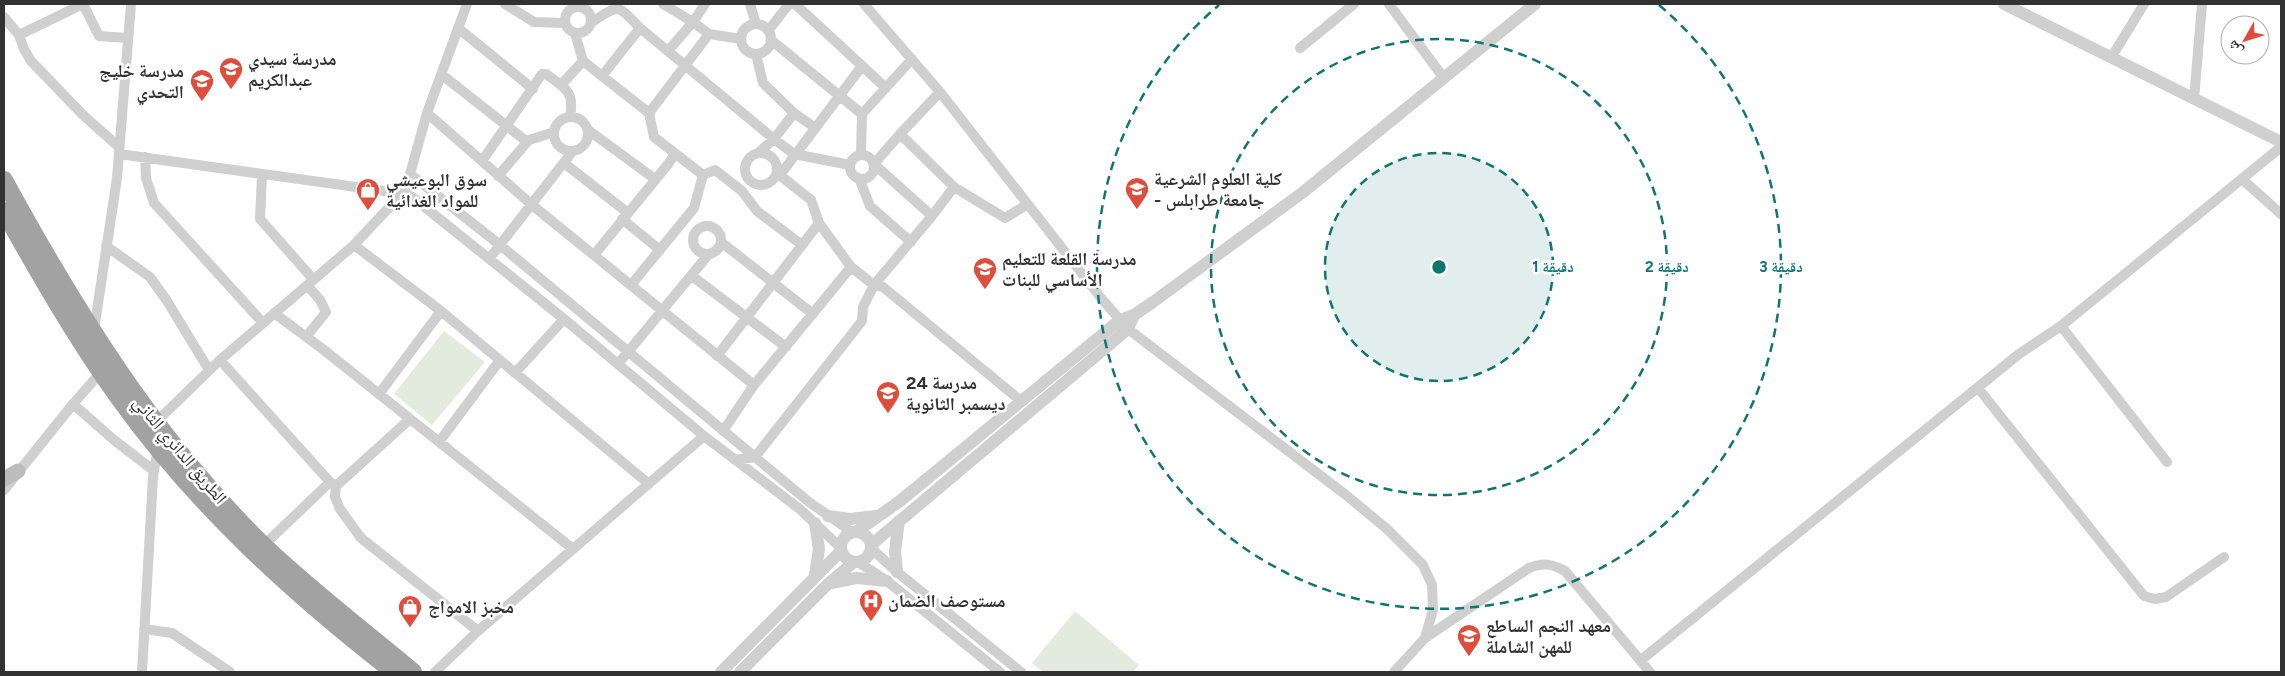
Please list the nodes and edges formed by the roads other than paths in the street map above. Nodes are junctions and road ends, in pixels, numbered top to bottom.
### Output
1 (83, 4) edge
2 (131, 4) edge
3 (505, 4) edge
4 (663, 4) edge
5 (705, 4) edge
6 (750, 4) edge
7 (789, 4) edge
8 (795, 4) edge
9 (864, 4) edge
10 (1354, 4) edge
11 (1389, 4) edge
12 (1535, 4) edge
13 (2004, 4) edge
14 (2144, 4) edge
15 (2201, 4) edge
16 (463, 5) edge
17 (580, 5) edge
18 (623, 6) edge
19 (4, 17) edge
20 (592, 22) junction
21 (693, 22) junction
22 (565, 23) junction
23 (756, 24) junction
24 (458, 28) junction
25 (640, 28) junction
26 (575, 33) junction
27 (709, 34) junction
28 (20, 35) junction
29 (769, 35) junction
30 (128, 38) junction
31 (741, 39) junction
32 (1300, 48) dead end
33 (668, 51) junction
34 (756, 54) junction
35 (2111, 58) junction
36 (912, 59) junction
37 (582, 61) junction
38 (686, 64) junction
39 (862, 66) junction
40 (441, 74) junction
41 (602, 76) junction
42 (1443, 77) junction
43 (561, 85) junction
44 (886, 88) junction
45 (533, 89) junction
46 (940, 92) junction
47 (839, 96) junction
48 (2194, 99) junction
49 (650, 112) junction
50 (427, 113) junction
51 (794, 113) junction
52 (862, 114) junction
53 (570, 117) junction
54 (508, 124) junction
55 (814, 128) junction
56 (588, 130) junction
57 (554, 132) junction
58 (900, 134) junction
59 (774, 139) junction
60 (528, 141) junction
61 (2281, 142) edge
62 (2281, 146) edge
63 (119, 151) junction
64 (572, 152) junction
65 (675, 153) junction
66 (758, 153) junction
67 (794, 154) junction
68 (861, 154) junction
69 (146, 157) junction
70 (482, 161) junction
71 (564, 163) junction
72 (874, 164) junction
73 (850, 165) junction
74 (410, 174) junction
75 (778, 174) junction
76 (262, 175) junction
77 (703, 175) junction
78 (498, 176) junction
79 (859, 178) junction
80 (655, 179) junction
81 (2242, 179) junction
82 (4, 180) edge
83 (751, 182) junction
84 (954, 187) junction
85 (400, 191) junction
86 (742, 191) junction
87 (1028, 204) junction
88 (532, 205) junction
89 (4, 211) edge
90 (2281, 214) edge
91 (625, 216) junction
92 (932, 216) junction
93 (9, 223) edge
94 (818, 223) junction
95 (721, 242) junction
96 (911, 242) junction
97 (354, 245) junction
98 (500, 245) junction
99 (802, 245) junction
100 (106, 246) junction
101 (660, 250) junction
102 (594, 255) junction
103 (708, 255) junction
104 (489, 259) junction
105 (852, 267) junction
106 (692, 276) junction
107 (310, 282) junction
108 (773, 283) junction
109 (631, 285) junction
110 (874, 285) junction
111 (441, 311) junction
112 (663, 311) junction
113 (274, 313) junction
114 (813, 314) junction
115 (746, 318) junction
116 (564, 319) junction
117 (263, 323) junction
118 (1124, 324) junction
119 (2061, 326) junction
120 (93, 334) junction
121 (306, 337) junction
122 (786, 347) junction
123 (1095, 347) junction
124 (628, 352) junction
125 (718, 356) junction
126 (220, 360) junction
127 (500, 360) junction
128 (618, 364) junction
129 (209, 370) junction
130 (101, 372) junction
131 (516, 373) junction
132 (754, 385) junction
133 (1978, 388) junction
134 (379, 394) junction
135 (1021, 401) junction
136 (73, 404) junction
137 (410, 419) junction
138 (155, 423) junction
139 (723, 431) junction
140 (704, 436) junction
141 (438, 442) junction
142 (158, 448) junction
143 (755, 457) junction
144 (736, 460) junction
145 (2167, 462) dead end
146 (154, 470) junction
147 (18, 471) junction
148 (4, 478) edge
149 (333, 484) junction
150 (649, 484) junction
151 (4, 490) edge
152 (881, 515) junction
153 (828, 516) junction
154 (899, 521) junction
155 (815, 523) junction
156 (854, 532) junction
157 (264, 545) junction
158 (871, 546) junction
159 (573, 549) junction
160 (841, 549) junction
161 (2224, 557) dead end
162 (856, 562) junction
163 (897, 572) junction
164 (815, 575) junction
165 (886, 581) junction
166 (829, 583) junction
167 (144, 629) junction
168 (478, 631) junction
169 (974, 634) junction
170 (1425, 638) junction
171 (965, 644) junction
172 (1641, 660) junction
173 (142, 672) edge
174 (230, 672) edge
175 (394, 672) edge
176 (413, 672) edge
177 (435, 672) edge
178 (721, 672) edge
179 (740, 672) edge
180 (1000, 672) edge
181 (1021, 672) edge
182 (1394, 672) edge
183 (1650, 672) edge

1 - 28 street
1 - 30 street
2 - 30 street
3 - 22 street
4 - 21 street
5 - 21 street
6 - 23 street
7 - 29 street
8 - 39 street
9 - 36 street
10 - 32 street
11 - 42 street
12 - 42 street
13 - 35 street
14 - 35 street
15 - 48 street
16 - 24 street
17 - 20 street
17 - 22 street
18 - 20 street
18 - 25 street
19 - 28 street
20 - 26 street
21 - 27 street
21 - 33 street
22 - 26 street
23 - 29 street
23 - 31 street
24 - 40 street
24 - 45 street
25 - 33 street
25 - 41 street
26 - 37 street
27 - 31 street
27 - 38 street
28 - 63 street
29 - 34 street
29 - 47 street
30 - 63 street
31 - 34 street
33 - 38 street
34 - 51 street
35 - 48 street
36 - 44 street
36 - 46 street
37 - 41 street
37 - 43 street
38 - 49 street
38 - 59 street
39 - 44 street
39 - 47 street
40 - 50 street
40 - 54 street
41 - 49 street
42 - 118 street
43 - 45 street
43 - 53 street
44 - 52 street
45 - 54 street
46 - 58 street
46 - 87 street
47 - 52 street
47 - 55 street
48 - 61 street
49 - 65 street
50 - 70 street
50 - 74 street
51 - 55 street
51 - 59 street
52 - 68 street
53 - 56 street
53 - 57 street
54 - 60 street
54 - 70 street
55 - 67 street
56 - 64 street
56 - 80 street
57 - 60 street
57 - 64 street
58 - 72 street
58 - 84 street
59 - 66 street
59 - 67 street
60 - 78 street
62 - 81 street
63 - 69 street
63 - 100 street
64 - 71 street
65 - 77 street
65 - 80 street
66 - 75 street
66 - 83 street
67 - 73 street
67 - 75 street
68 - 72 street
68 - 73 street
69 - 76 street
69 - 117 street
70 - 78 street
71 - 88 street
71 - 91 street
72 - 79 street
72 - 92 street
73 - 79 street
74 - 85 street
74 - 98 street
75 - 83 street
75 - 94 street
76 - 85 street
76 - 107 street
77 - 86 street
77 - 101 street
78 - 88 street
79 - 96 street
80 - 91 street
81 - 90 street
81 - 119 street
82 - 120 highway, الطريق الدائري الثاني
83 - 86 street
84 - 87 street
84 - 92 street
85 - 97 street
85 - 104 street
86 - 99 street
87 - 118 street
88 - 98 street
88 - 102 street
89 - 93 highway, الطريق الدائري الثاني
91 - 101 street
91 - 102 street
92 - 96 street
93 - 130 highway, الطريق الدائري الثاني
94 - 99 street
94 - 105 street
95 - 103 street
95 - 103 street
95 - 108 street
96 - 110 street
97 - 107 street
97 - 111 street
98 - 104 street
98 - 124 street
99 - 108 street
100 - 120 street
100 - 129 street
101 - 109 street
102 - 109 street
103 - 106 street
104 - 116 street
105 - 110 street
105 - 114 street
106 - 112 street
106 - 115 street
107 - 113 street
107 - 121 street
108 - 114 street
108 - 115 street
109 - 112 street
110 - 135 street
110 - 143 street
111 - 127 street
111 - 134 street
112 - 124 street
112 - 125 street
113 - 117 street
113 - 121 street
114 - 122 street
115 - 122 street
115 - 125 street
116 - 128 street
116 - 131 street
117 - 126 street
118 - 123 street
118 - 170 street
119 - 133 street
119 - 145 street
120 - 138 highway, الطريق الدائري الثاني
121 - 134 street
122 - 132 street
123 - 135 street
123 - 154 street
124 - 128 street
124 - 139 street
125 - 132 street
126 - 129 street
126 - 149 street
127 - 131 street
127 - 141 street
128 - 140 street
129 - 138 street
130 - 136 street
130 - 142 highway, الطريق الدائري الثاني
131 - 150 street
132 - 139 street
133 - 161 street
133 - 172 street
134 - 137 street
135 - 152 street
136 - 146 street
136 - 147 street
137 - 141 street
137 - 149 street
138 - 157 highway, الطريق الدائري الثاني
139 - 143 street
140 - 144 street
140 - 150 street
141 - 159 street
142 - 146 street
142 - 175 highway, الطريق الدائري الثاني
143 - 144 street
143 - 153 street
144 - 155 street
146 - 167 street
147 - 148 main road
147 - 151 street
149 - 157 street
149 - 168 street
150 - 159 street
152 - 153 street
152 - 156 street
153 - 156 street
154 - 158 street
154 - 163 street
155 - 160 street
155 - 164 street
156 - 158 street
156 - 160 street
157 - 176 highway, الطريق الدائري الثاني
158 - 162 street
158 - 163 street
159 - 168 street
160 - 162 street
160 - 164 street
162 - 165 street
162 - 166 street
163 - 169 street
164 - 178 street
165 - 166 street
165 - 171 street
166 - 179 street
167 - 173 street
167 - 174 street
168 - 177 street
169 - 171 street
169 - 181 street
170 - 172 street
170 - 182 street
171 - 180 street
172 - 183 street

